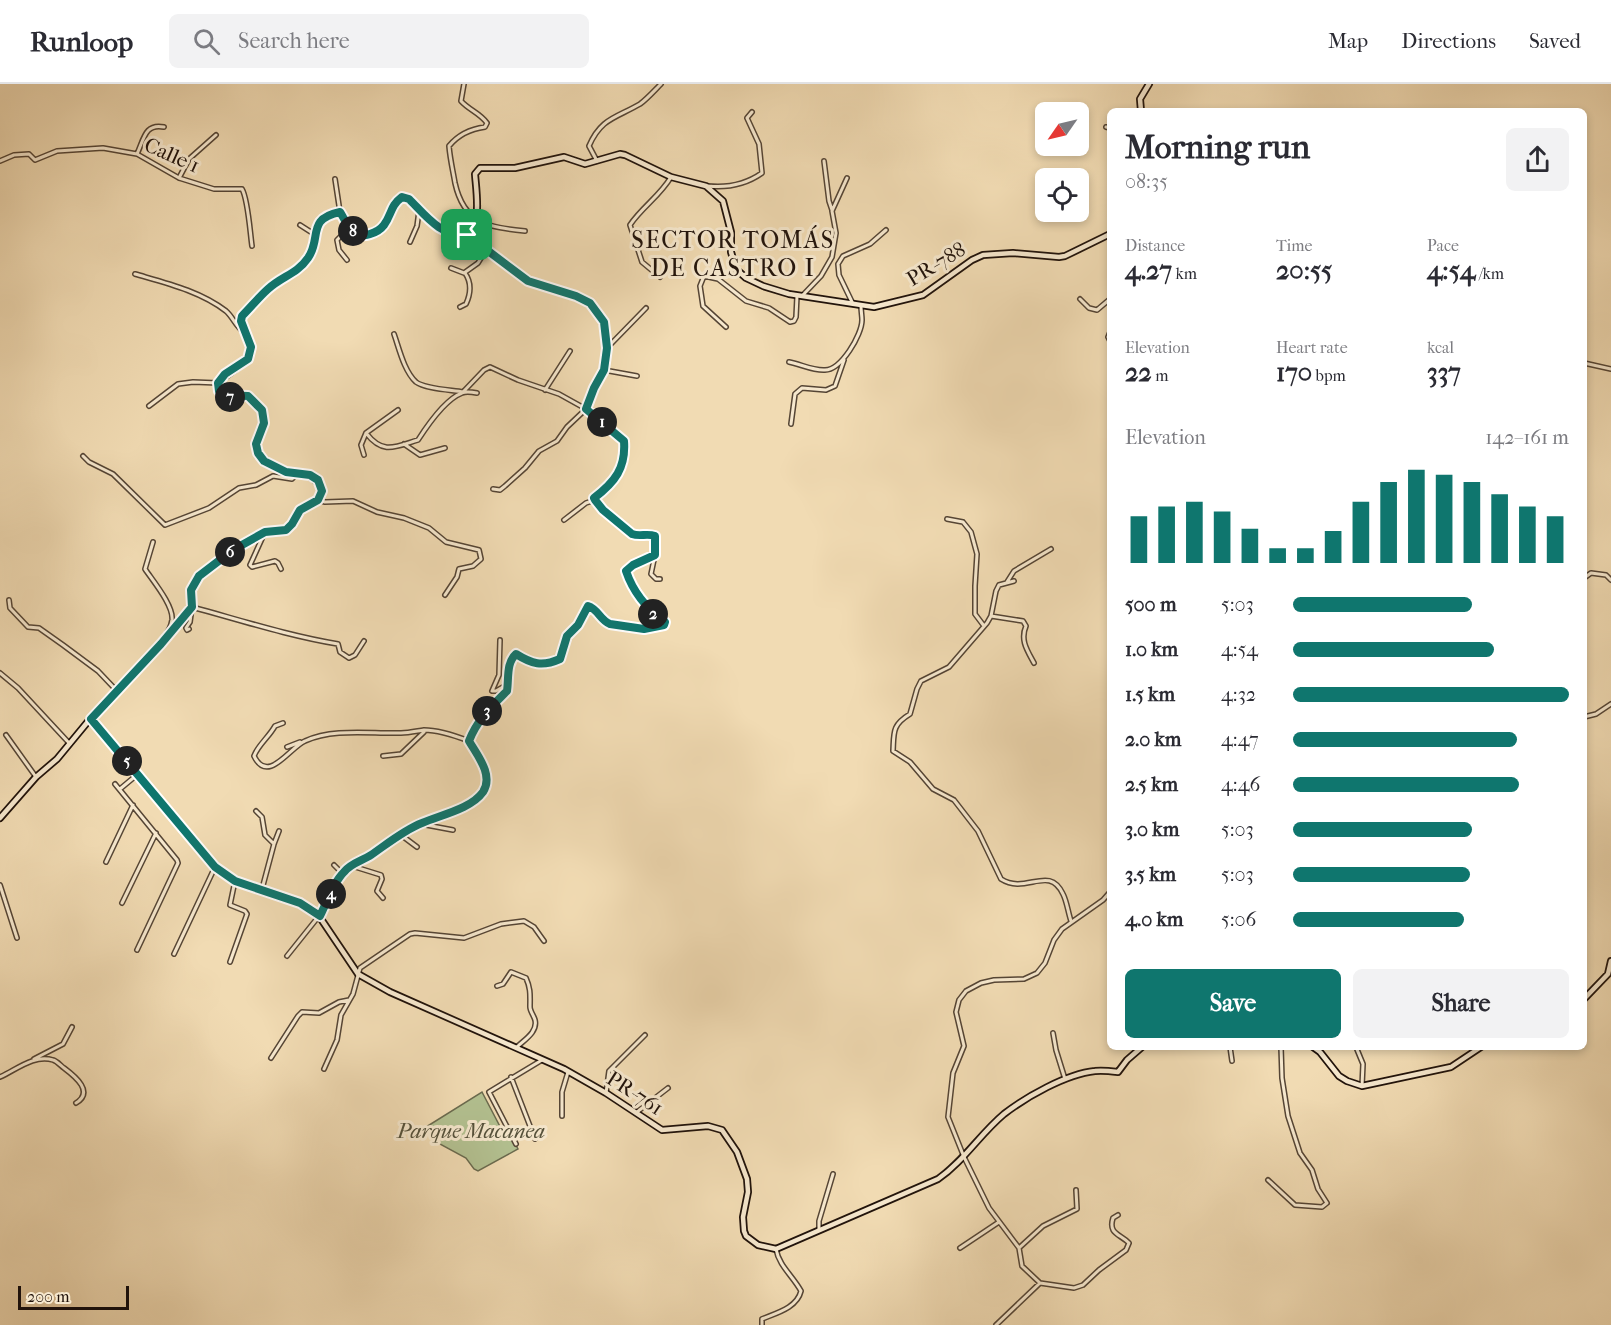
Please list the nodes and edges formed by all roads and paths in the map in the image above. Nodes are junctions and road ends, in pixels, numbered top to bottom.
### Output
1 (464, 84) edge
2 (660, 84) edge
3 (1149, 84) edge
4 (1141, 108) edge
5 (752, 112) dead end
6 (164, 127) dead end
7 (216, 135) dead end
8 (137, 154) junction
9 (0, 161) edge
10 (598, 161) junction
11 (824, 162) dead end
12 (671, 177) junction
13 (179, 178) junction
14 (847, 178) dead end
15 (335, 179) dead end
16 (706, 186) junction
17 (419, 210) junction
18 (832, 211) junction
19 (340, 212) junction
20 (476, 219) junction
21 (300, 225) dead end
22 (525, 231) dead end
23 (886, 231) dead end
24 (354, 232) junction
25 (314, 234) junction
26 (467, 235) junction
27 (1107, 235) edge
28 (410, 242) dead end
29 (252, 246) dead end
30 (486, 250) junction
31 (347, 260) dead end
32 (452, 268) dead end
33 (464, 273) junction
34 (135, 274) dead end
35 (660, 277) dead end
36 (800, 296) junction
37 (1080, 299) dead end
38 (1107, 302) edge
39 (853, 304) junction
40 (861, 306) junction
41 (460, 307) dead end
42 (646, 308) dead end
43 (726, 327) dead end
44 (246, 332) junction
45 (394, 334) dead end
46 (607, 348) junction
47 (570, 351) dead end
48 (844, 358) junction
49 (789, 362) dead end
50 (1587, 364) edge
51 (1611, 369) edge
52 (604, 370) junction
53 (637, 376) dead end
54 (218, 383) junction
55 (545, 390) junction
56 (463, 392) junction
57 (477, 393) dead end
58 (148, 406) dead end
59 (586, 409) junction
60 (398, 410) dead end
61 (791, 424) dead end
62 (366, 433) junction
63 (404, 444) junction
64 (445, 448) dead end
65 (364, 455) dead end
66 (83, 456) dead end
67 (297, 474) junction
68 (493, 489) dead end
69 (318, 500) junction
70 (595, 500) junction
71 (947, 519) dead end
72 (564, 520) dead end
73 (265, 532) junction
74 (153, 542) dead end
75 (1051, 549) dead end
76 (655, 555) junction
77 (281, 569) dead end
78 (1587, 576) edge
79 (660, 579) dead end
80 (1611, 580) edge
81 (1014, 581) dead end
82 (1007, 582) junction
83 (445, 595) dead end
84 (9, 600) dead end
85 (192, 607) junction
86 (991, 616) junction
87 (984, 626) junction
88 (189, 629) dead end
89 (500, 640) dead end
90 (364, 641) dead end
91 (161, 644) junction
92 (1034, 663) dead end
93 (0, 673) edge
94 (508, 684) junction
95 (117, 691) junction
96 (1611, 704) edge
97 (1587, 716) edge
98 (91, 719) junction
99 (283, 723) dead end
100 (425, 730) junction
101 (6, 735) dead end
102 (303, 741) junction
103 (469, 741) junction
104 (70, 744) junction
105 (287, 747) dead end
106 (383, 756) dead end
107 (138, 774) junction
108 (36, 777) junction
109 (115, 784) dead end
110 (120, 789) junction
111 (133, 805) junction
112 (256, 812) dead end
113 (0, 818) edge
114 (419, 824) junction
115 (453, 830) dead end
116 (279, 831) dead end
117 (156, 833) junction
118 (401, 835) junction
119 (273, 844) junction
120 (417, 847) dead end
121 (106, 862) dead end
122 (334, 865) dead end
123 (351, 865) junction
124 (215, 867) junction
125 (342, 873) junction
126 (235, 881) junction
127 (0, 885) edge
128 (262, 889) junction
129 (1107, 895) edge
130 (382, 898) dead end
131 (122, 903) dead end
132 (320, 916) junction
133 (1071, 921) junction
134 (17, 938) dead end
135 (544, 941) dead end
136 (137, 950) dead end
137 (174, 954) dead end
138 (287, 956) dead end
139 (230, 962) dead end
140 (1611, 962) edge
141 (358, 974) junction
142 (497, 986) dead end
143 (1587, 996) edge
144 (349, 1000) junction
145 (72, 1027) dead end
146 (1053, 1033) dead end
147 (645, 1035) dead end
148 (517, 1047) junction
149 (1139, 1050) edge
150 (1230, 1050) edge
151 (1281, 1050) edge
152 (1317, 1050) edge
153 (1357, 1050) edge
154 (1477, 1050) edge
155 (271, 1058) dead end
156 (32, 1060) junction
157 (543, 1060) junction
158 (1232, 1061) dead end
159 (324, 1069) dead end
160 (568, 1072) junction
161 (0, 1077) edge
162 (512, 1077) junction
163 (1065, 1079) junction
164 (1362, 1086) junction
165 (668, 1088) dead end
166 (606, 1093) junction
167 (76, 1103) dead end
168 (635, 1113) junction
169 (562, 1116) dead end
170 (535, 1139) dead end
171 (516, 1144) dead end
172 (964, 1157) junction
173 (833, 1174) dead end
174 (1268, 1180) dead end
175 (1076, 1190) dead end
176 (1118, 1215) dead end
177 (999, 1222) junction
178 (819, 1230) junction
179 (960, 1248) dead end
180 (1019, 1248) junction
181 (776, 1249) junction
182 (1040, 1284) junction
183 (762, 1325) edge
184 (996, 1325) edge

1 - 20 street
2 - 10 street
3 - 4 street
5 - 16 street
6 - 8 street
7 - 13 street
8 - 9 street, Calle 1
8 - 13 street, Calle 1
10 - 12 street
10 - 20 street
11 - 18 street
12 - 16 street
12 - 35 street
13 - 29 street, Calle 1
14 - 18 street
15 - 19 street
16 - 36 street, PR-788 / PR-788
17 - 24 street
17 - 26 street
17 - 28 street
18 - 36 street
19 - 24 street
19 - 25 street
20 - 22 street
20 - 26 street
21 - 25 street
23 - 39 street
24 - 31 street
25 - 44 street
26 - 30 street
27 - 40 street, PR-788 / PR-788
30 - 33 street
30 - 46 street
32 - 33 street
33 - 41 street
34 - 44 street
36 - 39 street, PR-788 / PR-788
36 - 43 street
37 - 38 street
39 - 40 street, PR-788 / PR-788
40 - 48 street
42 - 46 street
44 - 54 street
45 - 56 street
46 - 52 street
47 - 55 street
48 - 49 street
48 - 61 street
50 - 51 street
52 - 53 street
52 - 59 street
54 - 58 street
54 - 67 street
55 - 56 street
55 - 59 street
56 - 57 street
56 - 63 street
59 - 68 street
59 - 70 street
60 - 62 street
62 - 63 street
62 - 65 street
63 - 64 street
66 - 67 street
67 - 69 street
69 - 73 street
69 - 83 street
70 - 72 street
70 - 76 street
71 - 87 street
73 - 77 street
73 - 85 street
74 - 91 street
75 - 82 street
76 - 79 street
76 - 94 street
78 - 80 street
81 - 82 street
82 - 86 street
84 - 95 street
85 - 88 street
85 - 90 street
85 - 91 street
86 - 87 street
86 - 92 street
87 - 133 street
89 - 94 street
91 - 95 street
93 - 104 street
94 - 103 street
95 - 98 street
96 - 97 street
98 - 104 street
98 - 107 street, PR-761 / PR-761
99 - 102 street
100 - 102 street
100 - 103 street
100 - 106 street
101 - 108 street
102 - 105 street
103 - 114 street
104 - 108 street
107 - 110 street
107 - 124 street, PR-761 / PR-761
108 - 113 street
109 - 110 street
110 - 111 street
111 - 117 street
111 - 121 street
112 - 119 street
114 - 115 street
114 - 118 street
116 - 119 street
117 - 131 street
117 - 136 street
118 - 120 street
118 - 123 street
119 - 128 street
122 - 125 street
123 - 125 street
123 - 130 street
124 - 126 street, PR-761 / PR-761
124 - 137 street
125 - 132 street
126 - 128 street, PR-761 / PR-761
126 - 139 street
127 - 134 street
128 - 132 street, PR-761 / PR-761
129 - 133 street
132 - 138 street
132 - 141 street, PR-761 / PR-761
133 - 172 street
135 - 141 street
140 - 143 street
141 - 144 street
141 - 148 street, PR-761 / PR-761
142 - 148 street
144 - 155 street
144 - 159 street
145 - 156 street
146 - 163 street
147 - 166 street
148 - 157 street, PR-761 / PR-761
149 - 163 street
150 - 158 street
151 - 174 street
152 - 164 street
153 - 164 street
154 - 164 street
156 - 161 street
156 - 167 street
157 - 160 street, PR-761 / PR-761
157 - 162 street
160 - 166 street, PR-761 / PR-761
160 - 169 street
162 - 170 street
162 - 171 street
163 - 172 street
165 - 168 street
166 - 168 street, PR-761 / PR-761
168 - 181 street, PR-761 / PR-761
172 - 177 street
172 - 178 street
173 - 178 street
175 - 180 street
176 - 182 street
177 - 179 street
177 - 180 street
178 - 181 street
180 - 182 street
181 - 183 street
182 - 184 street

